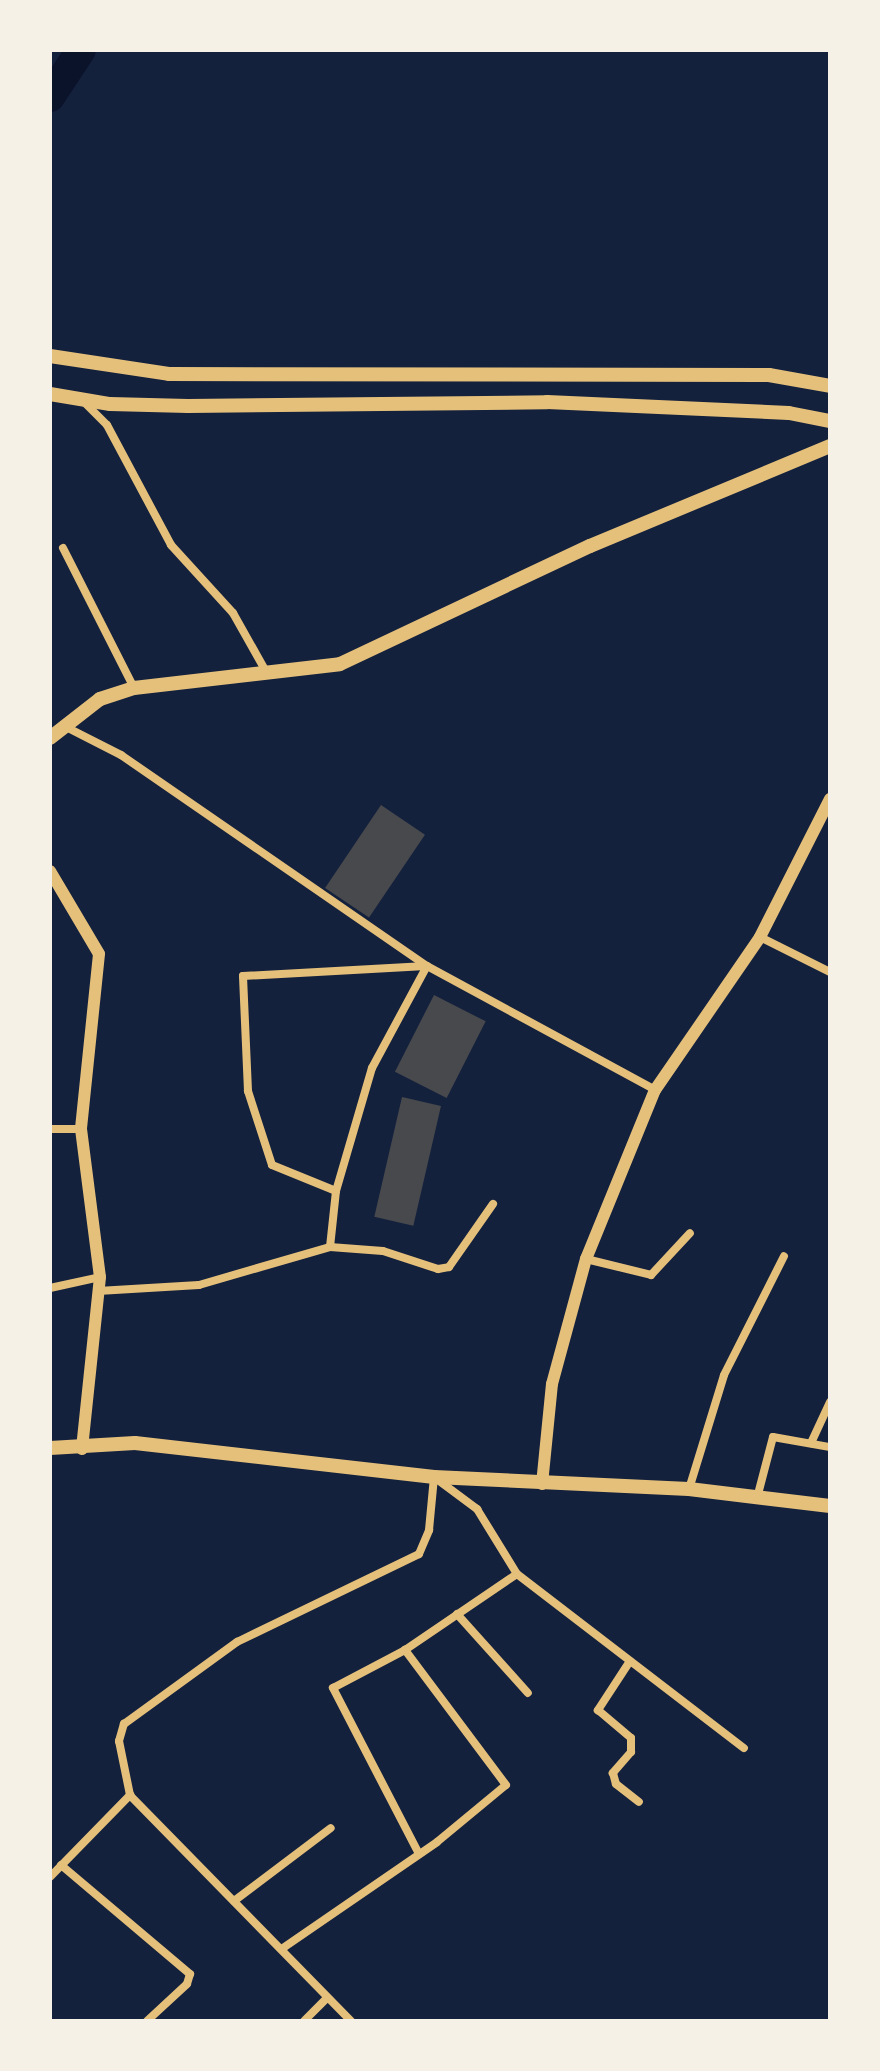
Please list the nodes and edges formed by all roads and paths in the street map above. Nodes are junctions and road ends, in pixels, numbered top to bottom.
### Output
1 (50, 356) edge
2 (830, 386) edge
3 (50, 394) edge
4 (81, 400) junction
5 (830, 421) edge
6 (830, 446) edge
7 (63, 548) dead end
8 (268, 676) junction
9 (134, 688) junction
10 (66, 727) junction
11 (50, 738) edge
12 (830, 799) edge
13 (50, 871) edge
14 (760, 937) junction
15 (427, 966) junction
16 (830, 972) edge
17 (655, 1090) junction
18 (50, 1129) edge
19 (81, 1129) junction
20 (336, 1191) junction
21 (493, 1204) dead end
22 (690, 1233) dead end
23 (330, 1247) junction
24 (784, 1256) dead end
25 (586, 1259) junction
26 (100, 1277) junction
27 (50, 1288) edge
28 (98, 1291) junction
29 (830, 1402) edge
30 (811, 1443) junction
31 (830, 1447) edge
32 (50, 1448) edge
33 (82, 1449) junction
34 (434, 1477) junction
35 (542, 1484) junction
36 (689, 1489) junction
37 (757, 1498) junction
38 (830, 1506) edge
39 (517, 1574) junction
40 (457, 1614) junction
41 (405, 1650) junction
42 (630, 1661) junction
43 (528, 1693) dead end
44 (744, 1748) dead end
45 (130, 1795) junction
46 (639, 1802) dead end
47 (331, 1828) dead end
48 (418, 1852) junction
49 (61, 1865) junction
50 (50, 1877) edge
51 (234, 1901) junction
52 (283, 1948) junction
53 (327, 1998) junction
54 (147, 2021) edge
55 (304, 2021) edge
56 (351, 2021) edge

1 - 2 main road
3 - 4 main road
4 - 5 main road
4 - 8 street
6 - 8 main road
7 - 9 street
8 - 9 main road
9 - 10 main road
10 - 11 main road
10 - 15 street
12 - 14 street
13 - 19 street
14 - 16 street
14 - 17 street
15 - 17 street
15 - 20 street
15 - 20 street
17 - 25 street
18 - 19 street
19 - 26 street
20 - 23 street
21 - 23 street
22 - 25 street
23 - 28 street
24 - 36 street
25 - 35 street
26 - 27 street
26 - 28 street
28 - 33 street
29 - 30 street
30 - 31 street
30 - 37 street
32 - 33 main road
33 - 34 main road
34 - 35 main road
34 - 39 street
34 - 45 street
35 - 36 main road
36 - 37 main road
37 - 38 main road
39 - 40 street
39 - 42 street
40 - 41 street
40 - 43 street
41 - 48 street
41 - 48 street
42 - 44 street
42 - 46 street
45 - 49 street
45 - 51 street
47 - 51 street
48 - 52 street
49 - 50 street
49 - 54 street
51 - 52 street
52 - 53 street
53 - 55 street
53 - 56 street

